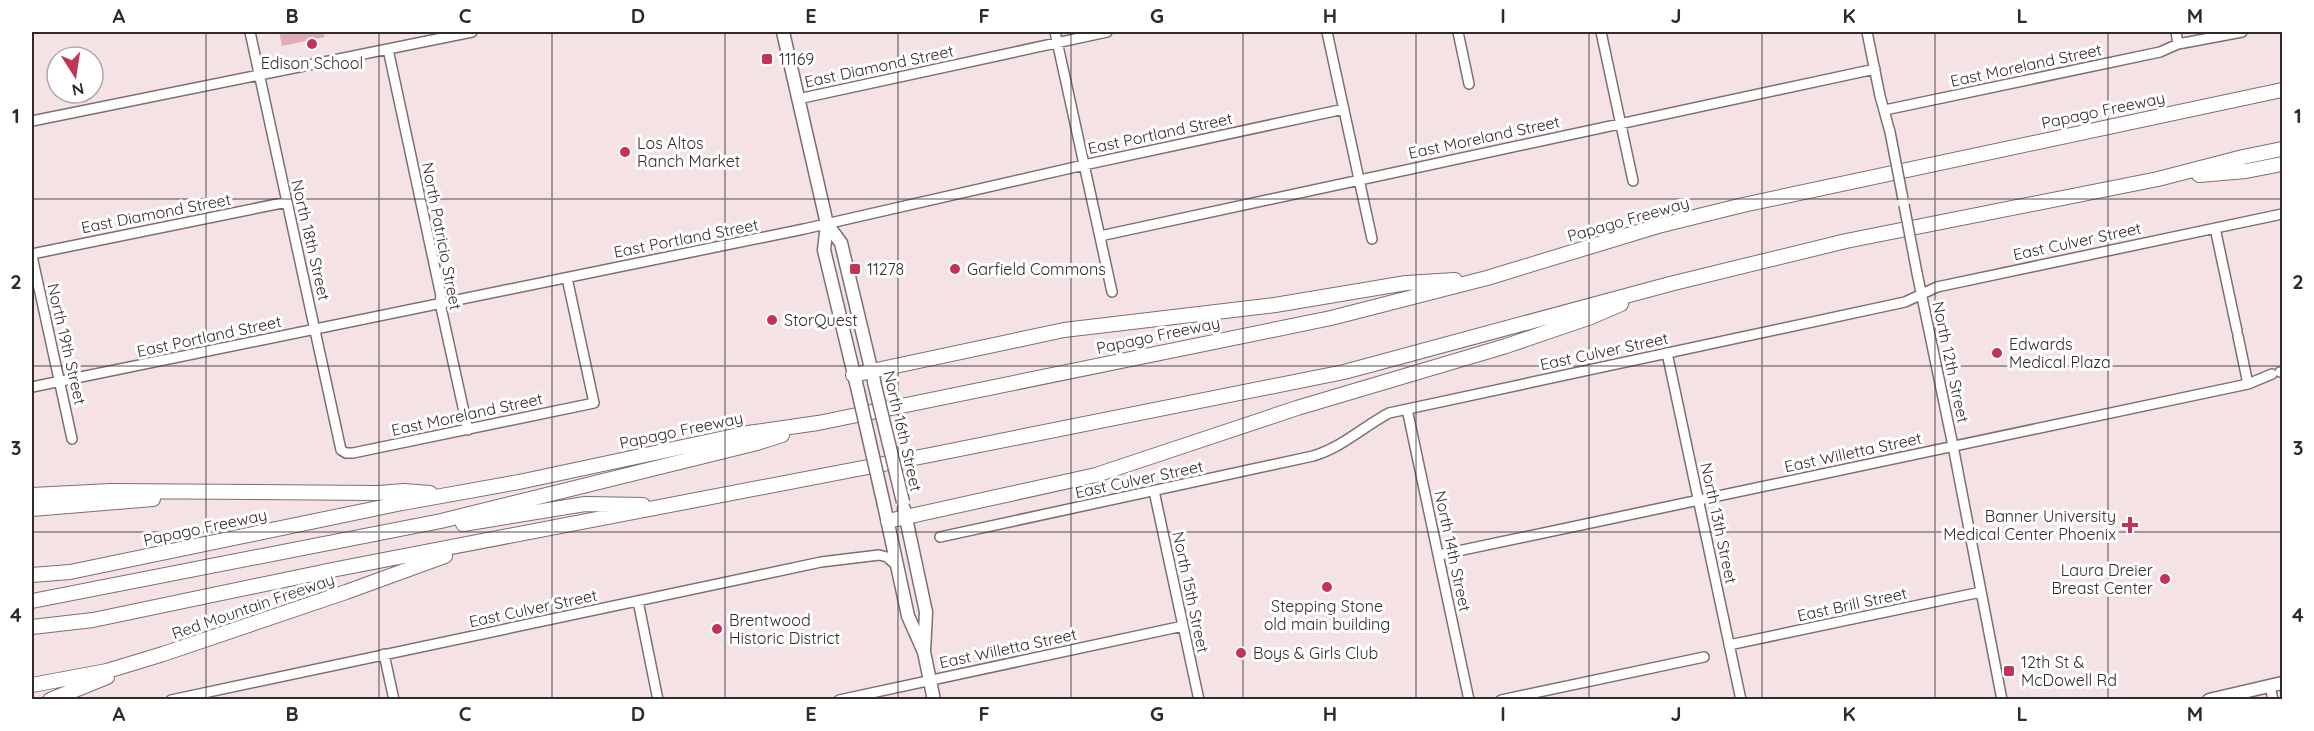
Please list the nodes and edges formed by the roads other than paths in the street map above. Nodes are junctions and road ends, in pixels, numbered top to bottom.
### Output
1 (250, 32) edge
2 (472, 32) edge
3 (783, 32) edge
4 (1055, 32) edge
5 (1107, 32) edge
6 (1327, 32) edge
7 (1458, 32) edge
8 (1601, 32) edge
9 (1867, 32) edge
10 (2176, 32) edge
11 (2242, 32) edge
12 (1057, 42) junction
13 (2178, 44) junction
14 (388, 49) junction
15 (1875, 69) junction
16 (258, 75) junction
17 (1469, 84) dead end
18 (2283, 90) edge
19 (798, 99) junction
20 (1344, 109) junction
21 (1885, 110) junction
22 (32, 121) edge
23 (1620, 123) junction
24 (2283, 149) edge
25 (2283, 164) edge
26 (1084, 165) junction
27 (1359, 179) junction
28 (2158, 179) junction
29 (1633, 181) dead end
30 (287, 202) junction
31 (2283, 214) edge
32 (826, 224) junction
33 (2215, 228) junction
34 (1100, 236) junction
35 (1372, 239) dead end
36 (32, 255) edge
37 (567, 278) junction
38 (1487, 278) junction
39 (1670, 284) junction
40 (1112, 292) dead end
41 (1922, 296) junction
42 (440, 303) junction
43 (315, 329) junction
44 (1667, 353) junction
45 (2278, 373) edge
46 (853, 375) junction
47 (873, 376) junction
48 (60, 381) junction
49 (2248, 384) junction
50 (32, 387) edge
51 (1407, 409) junction
52 (818, 423) junction
53 (468, 430) junction
54 (72, 439) dead end
55 (1953, 446) junction
56 (346, 453) joint
57 (1154, 491) junction
58 (227, 492) junction
59 (32, 495) edge
60 (450, 495) junction
61 (1699, 500) junction
62 (674, 505) junction
63 (32, 509) edge
64 (906, 518) junction
65 (888, 521) junction
66 (940, 537) dead end
67 (480, 542) junction
68 (320, 548) junction
69 (1439, 555) junction
70 (897, 566) junction
71 (32, 575) edge
72 (1981, 592) junction
73 (32, 601) edge
74 (638, 601) junction
75 (32, 610) edge
76 (1183, 626) junction
77 (32, 627) edge
78 (1729, 645) junction
79 (924, 652) junction
80 (163, 654) junction
81 (384, 654) junction
82 (1704, 657) dead end
83 (930, 680) junction
84 (32, 685) edge
85 (2276, 685) edge
86 (50, 699) edge
87 (171, 699) edge
88 (394, 699) edge
89 (658, 699) edge
90 (839, 699) edge
91 (934, 699) edge
92 (1198, 699) edge
93 (1469, 699) edge
94 (1501, 699) edge
95 (1741, 699) edge
96 (2002, 699) edge
97 (2209, 699) edge
98 (2273, 699) edge

1 - 16 street, North 18th Street
2 - 14 street
3 - 19 main road, North 16th Street
4 - 12 street
5 - 12 street, East Diamond Street
6 - 20 street
7 - 17 street
8 - 23 street
9 - 15 street, North 12th Street
10 - 13 street
11 - 13 street, East Moreland Street
12 - 19 street, East Diamond Street
12 - 26 street
13 - 21 street, East Moreland Street
14 - 16 street
14 - 42 street, North Patricio Street
15 - 21 street, North 12th Street
15 - 23 street, East Moreland Street
16 - 22 street
16 - 30 street, North 18th Street
18 - 38 highway, Papago Freeway
19 - 32 main road, North 16th Street
20 - 26 street, East Portland Street
20 - 27 street
21 - 41 street, North 12th Street, bridge
23 - 27 street, East Moreland Street
23 - 29 street
24 - 28 highway
25 - 28 highway
26 - 32 street, East Portland Street
26 - 34 street
27 - 34 street, East Moreland Street
27 - 35 street
28 - 39 highway
30 - 36 street, East Diamond Street
30 - 43 street, North 18th Street
31 - 33 street, East Culver Street
32 - 37 street, East Portland Street
32 - 46 main road, North 16th Street
32 - 47 main road, North 16th Street
33 - 41 street, East Culver Street
33 - 49 street
34 - 40 street
36 - 48 street, North 19th Street
37 - 42 street, East Portland Street
37 - 53 street, East Moreland Street
38 - 47 highway
38 - 52 highway, Papago Freeway
39 - 62 highway
39 - 64 highway
41 - 44 street, East Culver Street
41 - 55 street, North 12th Street
42 - 43 street, East Portland Street
42 - 53 street, North Patricio Street
43 - 48 street, East Portland Street
43 - 56 street, North 18th Street
44 - 51 street, East Culver Street
44 - 61 street, North 13th Street
45 - 49 street, East Willetta Street
46 - 47 highway
46 - 65 main road, North 16th Street, bridge
47 - 64 main road, North 16th Street, bridge
48 - 50 street, East Portland Street
48 - 54 street, North 19th Street
49 - 55 street, East Willetta Street
51 - 57 street, East Culver Street
51 - 69 street, North 14th Street
52 - 60 highway, Papago Freeway
52 - 68 highway
53 - 56 street, East Moreland Street
55 - 61 street, East Willetta Street
55 - 72 street, North 12th Street
57 - 66 street, East Culver Street
57 - 76 street, North 15th Street
58 - 59 highway
58 - 60 highway
58 - 63 highway
60 - 71 highway, Papago Freeway
61 - 69 street, East Willetta Street
61 - 78 street, North 13th Street
62 - 67 highway
62 - 68 highway
64 - 65 highway
64 - 79 main road, North 16th Street
65 - 70 main road, North 16th Street
67 - 77 highway
67 - 80 highway, Red Mountain Freeway
68 - 73 highway
68 - 75 highway
69 - 93 street, North 14th Street
70 - 74 street, East Culver Street
70 - 79 main road, North 16th Street
72 - 78 street, East Brill Street
72 - 96 street, North 12th Street
74 - 81 street, East Culver Street
74 - 89 street
76 - 83 street, East Willetta Street
76 - 92 street, North 15th Street
78 - 95 street, North 13th Street
79 - 83 main road, North 16th Street
80 - 84 highway, Red Mountain Freeway
80 - 86 highway
81 - 87 street, East Culver Street
81 - 88 street
82 - 94 street
83 - 90 street, East Willetta Street
83 - 91 main road, North 16th Street
85 - 97 main road
85 - 98 street

